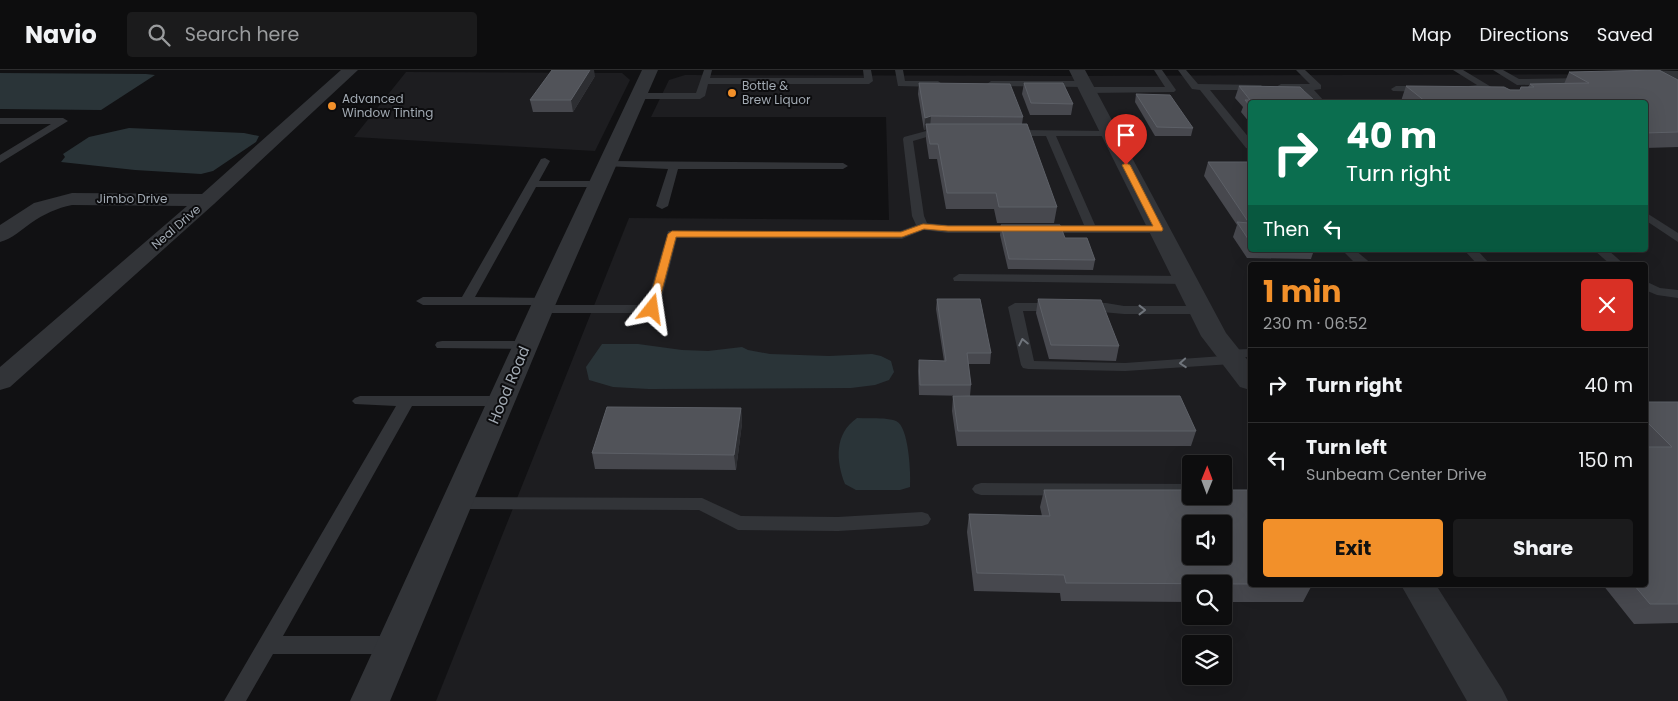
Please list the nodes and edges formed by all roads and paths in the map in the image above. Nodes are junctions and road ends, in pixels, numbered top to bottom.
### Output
1 (350, 70) edge
2 (650, 70) edge
3 (708, 70) edge
4 (867, 70) edge
5 (898, 70) edge
6 (1158, 70) edge
7 (1182, 70) edge
8 (1300, 70) edge
9 (1457, 70) edge
10 (1497, 70) edge
11 (1656, 70) edge
12 (1678, 76) edge
13 (1592, 81) edge
14 (704, 82) junction
15 (1083, 82) edge
16 (949, 84) edge
17 (978, 84) edge
18 (1203, 87) junction
19 (1306, 87) junction
20 (1501, 87) junction
21 (1460, 88) edge
22 (1396, 89) dead end
23 (1433, 89) edge
24 (639, 96) junction
25 (1319, 100) edge
26 (0, 121) edge
27 (958, 133) edge
28 (995, 133) edge
29 (1050, 133) junction
30 (1109, 134) junction
31 (1248, 143) edge
32 (0, 160) edge
33 (545, 161) dead end
34 (674, 166) junction
35 (843, 166) dead end
36 (603, 174) junction
37 (532, 184) junction
38 (207, 200) junction
39 (662, 206) dead end
40 (1648, 217) edge
41 (923, 226) junction
42 (1091, 229) junction
43 (1159, 229) junction
44 (0, 236) edge
45 (1678, 238) edge
46 (1350, 252) edge
47 (1472, 252) edge
48 (1603, 252) edge
49 (1361, 262) edge
50 (1482, 262) edge
51 (1615, 262) edge
52 (959, 278) dead end
53 (1185, 280) junction
54 (1648, 286) edge
55 (1678, 294) edge
56 (423, 301) dead end
57 (466, 301) junction
58 (543, 305) junction
59 (1201, 310) junction
60 (442, 345) dead end
61 (526, 345) junction
62 (1236, 355) edge
63 (1248, 378) edge
64 (0, 381) edge
65 (360, 401) dead end
66 (407, 401) junction
67 (501, 401) junction
68 (981, 489) dead end
69 (1182, 490) edge
70 (457, 503) junction
71 (922, 519) dead end
72 (1419, 587) edge
73 (267, 645) junction
74 (394, 645) junction
75 (235, 701) edge
76 (370, 701) edge
77 (1488, 701) edge

1 - 38 street, Neal Drive
2 - 24 street, Hood Road
3 - 14 lane
4 - 14 lane
5 - 16 lane
6 - 15 lane
7 - 18 lane
8 - 19 lane
9 - 20 lane
10 - 20 lane
11 - 12 street
13 - 20 lane
14 - 24 lane
15 - 17 lane
15 - 30 street
18 - 19 lane
18 - 31 lane
19 - 25 lane
20 - 21 lane
22 - 23 lane
24 - 36 street, Hood Road
26 - 32 lane
27 - 41 lane
28 - 29 lane
29 - 30 lane
29 - 42 lane
30 - 43 street
33 - 37 lane
34 - 35 lane
34 - 36 lane
34 - 39 lane
36 - 37 lane
36 - 58 street, Hood Road
37 - 57 lane
38 - 44 street, Jimbo Drive
38 - 64 street, Neal Drive
40 - 45 lane
41 - 42 lane
41 - 58 lane
42 - 43 lane
43 - 53 street
46 - 49 lane
47 - 50 lane
48 - 51 lane
52 - 53 lane
53 - 59 street
54 - 55 lane
56 - 57 lane
57 - 58 lane
58 - 61 street, Hood Road
59 - 62 street
62 -> 59 lane
60 - 61 lane
61 - 67 street, Hood Road
62 - 63 street
65 - 66 lane
66 - 67 lane
66 - 73 lane
67 - 70 street, Hood Road
68 - 69 lane
70 - 71 lane
70 - 74 street, Hood Road
72 - 77 street
73 - 74 lane
73 - 75 lane
74 - 76 street, Hood Road

